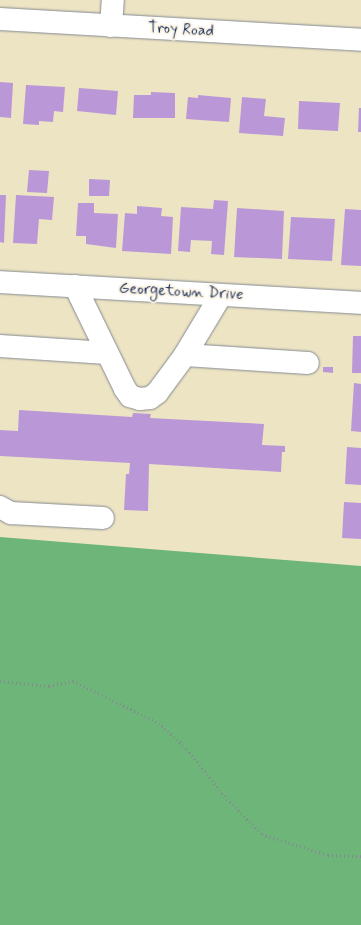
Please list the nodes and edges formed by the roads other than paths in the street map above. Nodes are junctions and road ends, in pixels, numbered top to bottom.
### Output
1 (113, 0) edge
2 (0, 19) edge
3 (111, 26) junction
4 (361, 40) edge
5 (0, 282) edge
6 (75, 286) junction
7 (221, 295) junction
8 (361, 303) edge
9 (0, 346) edge
10 (106, 353) junction
11 (185, 355) junction
12 (308, 363) dead end
13 (0, 507) edge
14 (102, 518) dead end

1 - 3 street
2 - 3 street, Troy Road
3 - 4 street, Troy Road
5 - 6 street, Georgetown Drive
6 - 7 street, Georgetown Drive
6 - 10 street
7 - 8 street, Georgetown Drive
7 - 11 street
9 - 10 street
10 - 11 street
11 - 12 street
13 - 14 street

